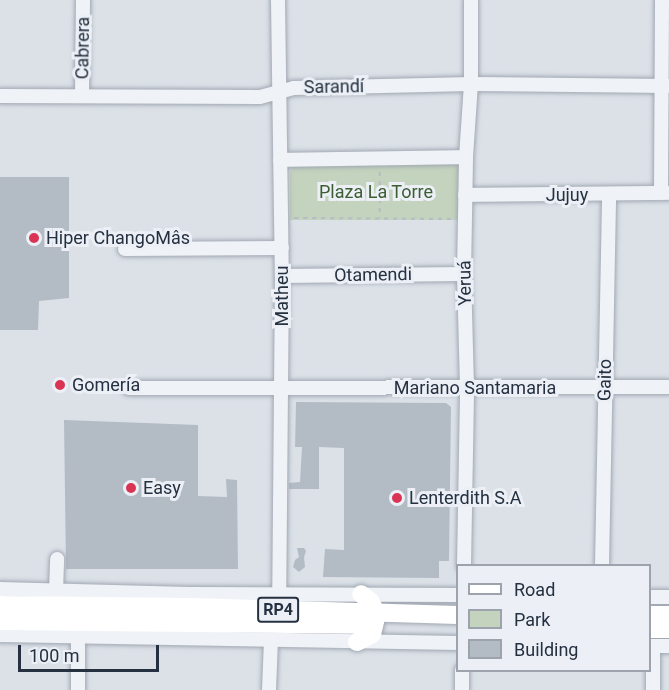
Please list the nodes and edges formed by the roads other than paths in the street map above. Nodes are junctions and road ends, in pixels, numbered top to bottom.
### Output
1 (83, 0) edge
2 (278, 0) edge
3 (471, 0) edge
4 (662, 0) edge
5 (471, 84) junction
6 (665, 86) edge
7 (279, 92) junction
8 (82, 95) junction
9 (0, 96) edge
10 (466, 157) junction
11 (280, 160) junction
12 (665, 193) edge
13 (465, 195) junction
14 (609, 195) junction
15 (282, 248) junction
16 (125, 249) dead end
17 (464, 273) junction
18 (282, 276) junction
19 (605, 387) junction
20 (669, 387) edge
21 (129, 388) dead end
22 (281, 388) junction
23 (467, 388) junction
24 (57, 559) dead end
25 (464, 564) edge
26 (602, 564) edge
27 (0, 589) edge
28 (141, 593) joint
29 (279, 593) junction
30 (361, 594) junction
31 (456, 595) edge
32 (651, 597) edge
33 (669, 597) edge
34 (57, 598) junction
35 (0, 605) edge
36 (456, 615) edge
37 (651, 615) edge
38 (669, 615) edge
39 (183, 616) junction
40 (377, 620) junction
41 (0, 621) edge
42 (456, 627) edge
43 (669, 629) edge
44 (0, 635) edge
45 (78, 637) junction
46 (271, 640) junction
47 (651, 641) edge
48 (357, 642) junction
49 (456, 644) edge
50 (669, 646) edge
51 (462, 672) edge
52 (78, 690) edge
53 (269, 690) edge
54 (462, 690) edge
55 (653, 690) edge

1 - 8 street, Cabrera
2 - 7 street, Matheu
3 - 5 street, Yeruá
4 - 6 street
5 - 6 street, Sarandí
5 - 7 street, Sarandí
5 - 10 street, Yeruá
6 - 12 street
7 - 8 street, Sarandí
7 - 11 street, Matheu
8 - 9 street, Sarandí
10 - 11 street
10 - 13 street, Yeruá
11 - 15 street, Matheu
12 - 14 street, Jujuy
13 - 14 street, Jujuy
13 - 17 street, Yeruá
14 - 19 street, Gaito
15 - 16 street
15 - 18 street, Matheu
17 - 18 street, Otamendi
17 - 23 street, Yeruá
18 - 22 street, Matheu
19 - 20 street, Mariano Santamaria
19 - 23 street, Mariano Santamaria
19 - 26 street, Gaito
21 - 22 street, Mariano Santamaria
22 - 23 street, Mariano Santamaria
22 - 29 street, Matheu
23 - 25 street, Yeruá
24 - 34 street
27 - 34 street
28 - 34 main road
28 - 39 street
29 - 30 street
29 - 39 street
30 - 31 street
30 - 40 main road
32 - 33 street
34 - 35 main road, RP4
34 - 39 main road, RP4
36 - 40 main road, RP4
37 - 38 main road
39 - 40 main road, RP4
39 - 41 main road, RP4
39 - 45 street
39 - 46 street
40 - 42 main road, RP4
40 - 48 main road
43 - 47 main road
44 - 45 street
45 - 52 street
46 - 48 street
46 - 53 street
47 - 50 street
47 - 55 street
48 - 49 street
51 - 54 street

